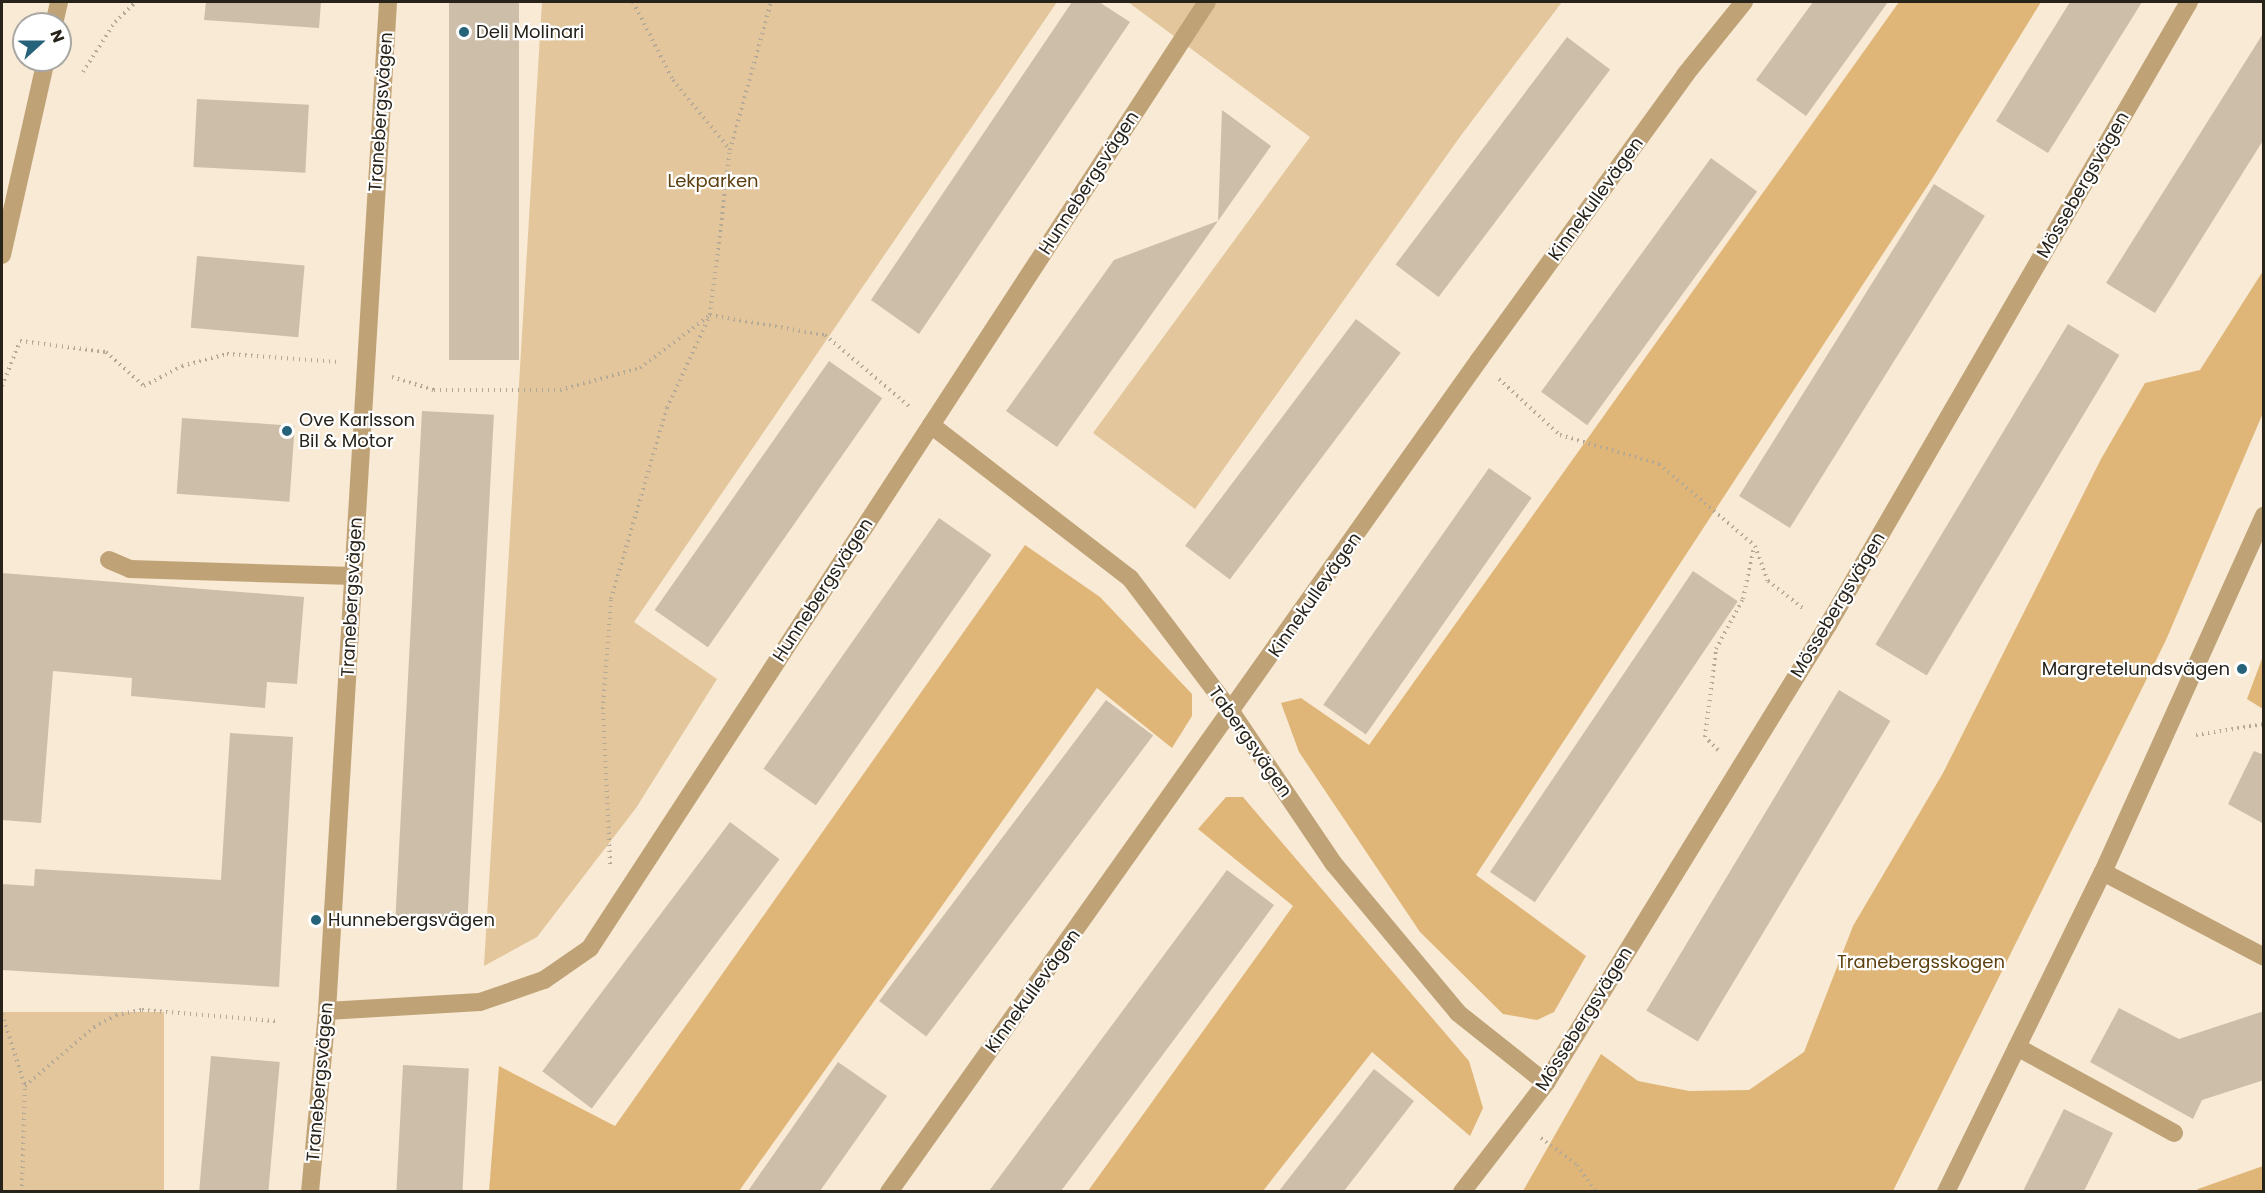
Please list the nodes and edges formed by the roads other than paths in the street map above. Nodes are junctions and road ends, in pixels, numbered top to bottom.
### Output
1 (388, 2) edge
2 (1207, 2) edge
3 (1744, 2) edge
4 (2189, 2) edge
5 (43, 72) edge
6 (2, 255) edge
7 (931, 425) junction
8 (2264, 516) edge
9 (109, 560) dead end
10 (353, 576) junction
11 (1232, 712) junction
12 (2103, 872) junction
13 (2264, 957) edge
14 (327, 1011) junction
15 (2017, 1047) junction
16 (1546, 1083) junction
17 (2174, 1133) dead end
18 (310, 1191) edge
19 (889, 1191) edge
20 (1462, 1191) edge
21 (1946, 1191) edge

1 - 10 street, Tranebergsvägen
2 - 7 street, Hunnebergsvägen
3 - 11 street, Kinnekullevägen
4 - 16 street, Mössebergsvägen
5 - 6 street
7 - 11 street, Tabergsvägen
7 - 14 street, Hunnebergsvägen
8 - 12 street
9 - 10 street
10 - 14 street, Tranebergsvägen
11 - 16 street, Tabergsvägen
11 - 19 street, Kinnekullevägen
12 - 13 street
12 - 15 street
14 - 18 street, Tranebergsvägen
15 - 17 street
15 - 21 street
16 - 20 street, Mössebergsvägen

